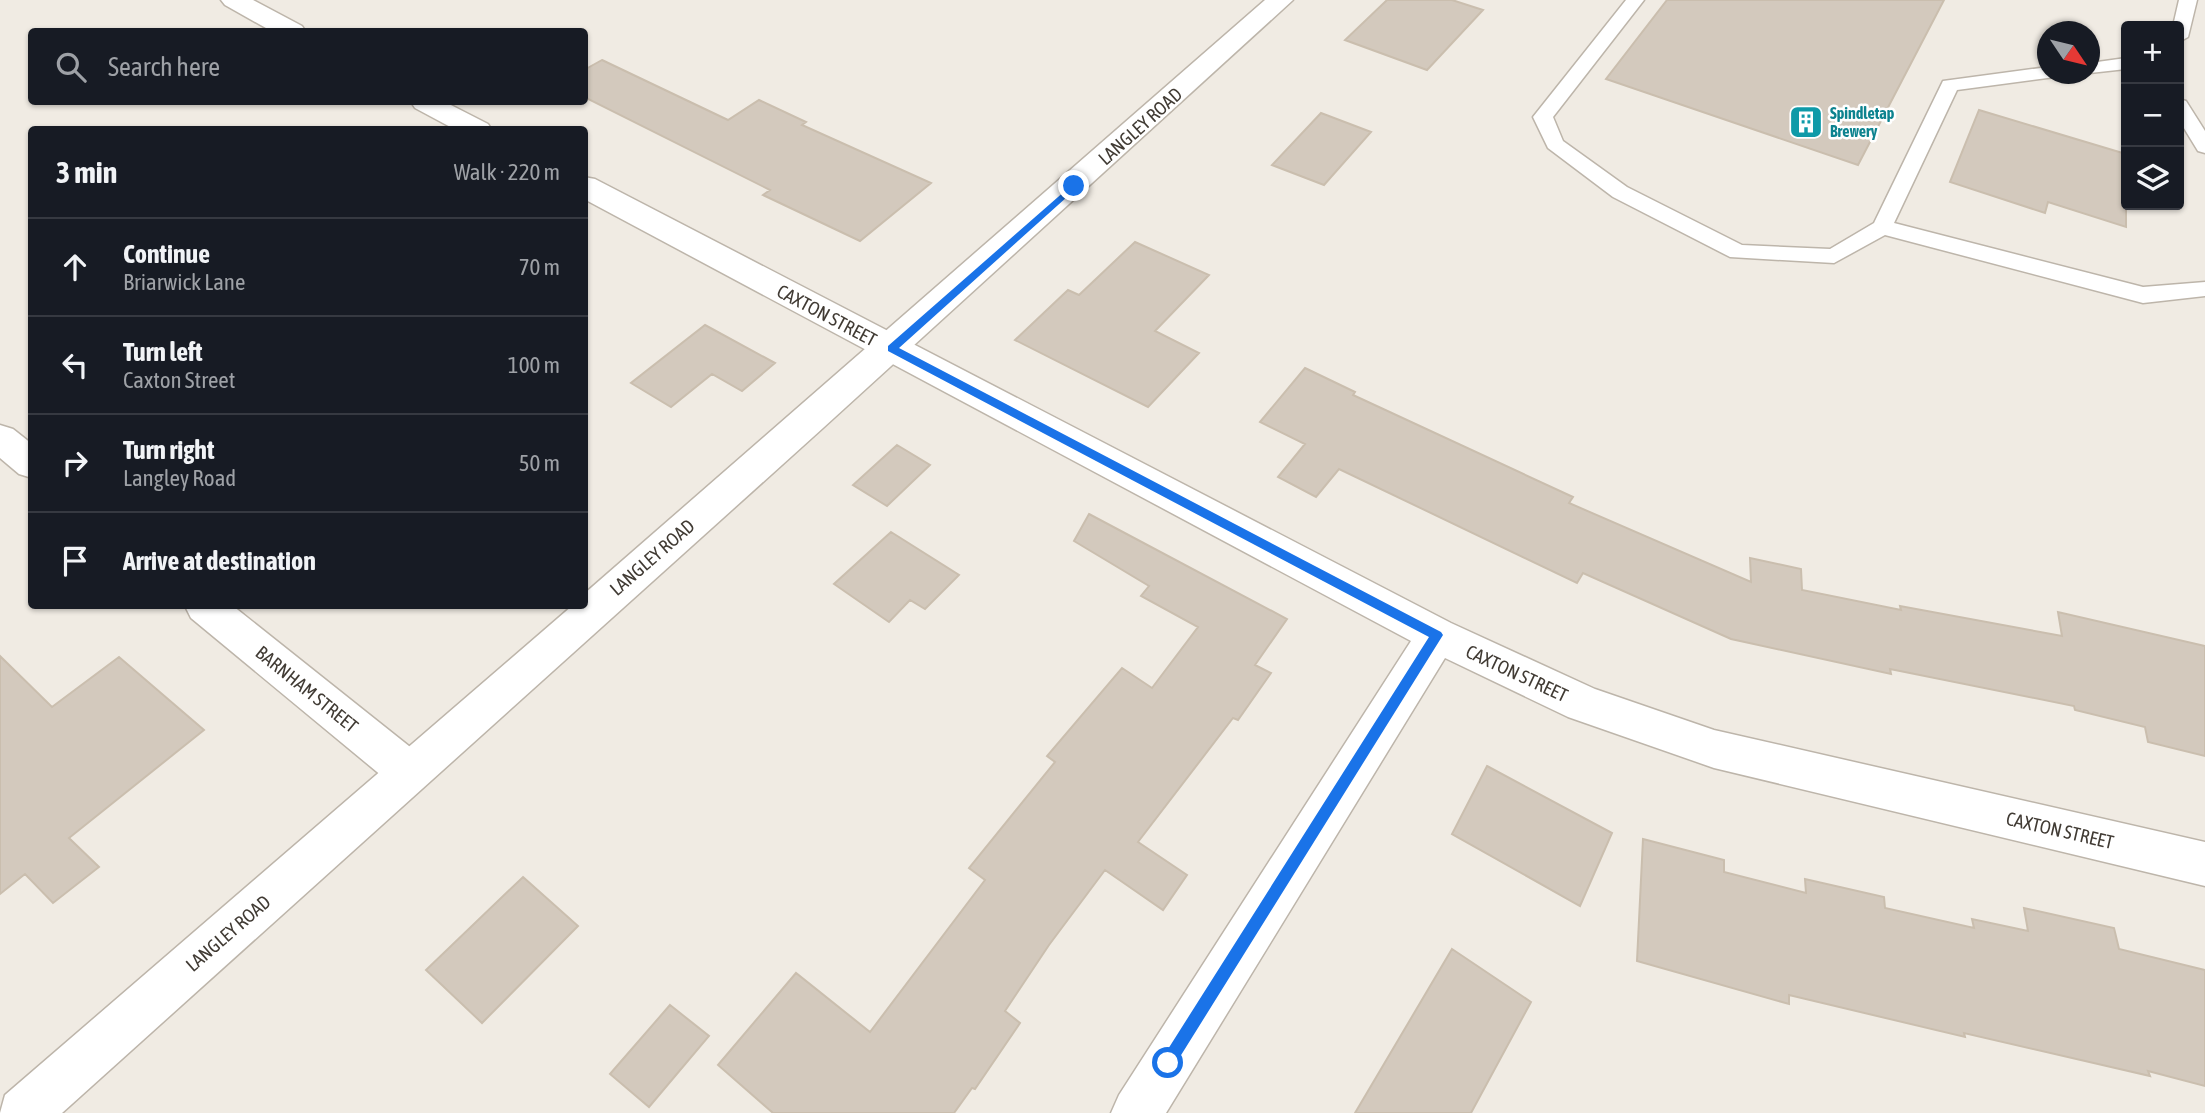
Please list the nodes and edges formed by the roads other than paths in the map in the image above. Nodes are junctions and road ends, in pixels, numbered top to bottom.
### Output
1 (234, 0) edge
2 (1280, 0) edge
3 (1635, 0) edge
4 (2188, 0) edge
5 (2183, 21) edge
6 (286, 28) edge
7 (2121, 65) edge
8 (2100, 67) edge
9 (2037, 74) edge
10 (431, 105) edge
11 (2184, 113) edge
12 (470, 126) edge
13 (2205, 147) edge
14 (588, 188) edge
15 (1882, 227) junction
16 (2205, 289) edge
17 (892, 349) junction
18 (0, 438) edge
19 (28, 461) edge
20 (209, 609) edge
21 (1437, 635) junction
22 (409, 772) junction
23 (2205, 864) edge
24 (23, 1113) edge
25 (1137, 1113) edge

1 - 6 street
2 - 17 street, LANGLEY ROAD
3 - 15 lane
4 - 5 lane
7 - 8 lane
9 - 15 lane
10 - 12 street
11 - 13 lane
14 - 17 street, CAXTON STREET
15 - 16 lane
17 - 21 street, CAXTON STREET
17 - 22 street, LANGLEY ROAD
18 - 19 street
20 - 22 street, BARNHAM STREET
21 - 23 street, CAXTON STREET
21 - 25 street
22 - 24 street, LANGLEY ROAD

